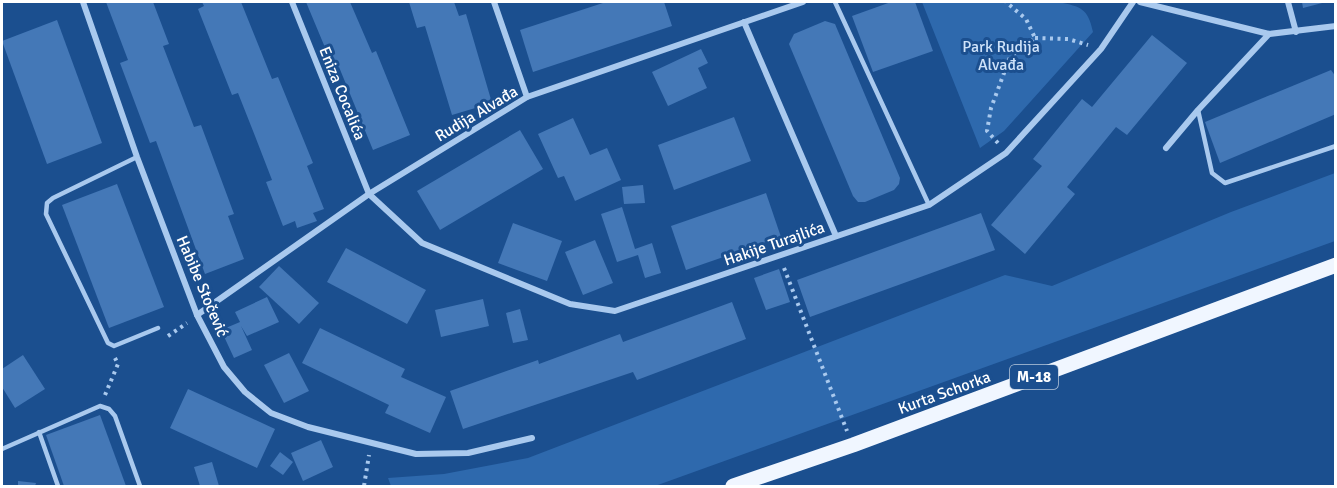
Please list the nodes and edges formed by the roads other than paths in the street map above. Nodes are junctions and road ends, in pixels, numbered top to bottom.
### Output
1 (83, 2) edge
2 (292, 2) edge
3 (494, 2) edge
4 (803, 2) edge
5 (835, 2) edge
6 (1133, 2) edge
7 (1140, 2) edge
8 (1288, 2) edge
9 (744, 22) junction
10 (1335, 26) edge
11 (1296, 32) junction
12 (1269, 34) junction
13 (527, 97) junction
14 (1198, 110) junction
15 (1335, 146) edge
16 (1166, 148) dead end
17 (137, 157) junction
18 (369, 194) junction
19 (929, 205) junction
20 (836, 236) junction
21 (1335, 265) edge
22 (197, 315) junction
23 (158, 328) road end
24 (39, 432) junction
25 (532, 438) dead end
26 (2, 449) edge
27 (58, 486) edge
28 (140, 486) edge
29 (732, 486) edge

1 - 17 street, Habibe Stočević
2 - 18 street, Eniza Cocalića
3 - 13 street
4 - 9 street, Rudija Alvađa
5 - 19 lane
6 - 19 street, Hakije Turajlića
7 - 12 street
8 - 11 street
9 - 13 street, Rudija Alvađa
9 - 20 street
10 - 11 street
11 - 12 street
12 - 14 street
13 - 18 street, Rudija Alvađa
14 - 15 lane
14 - 16 street
17 - 22 street, Habibe Stočević
17 - 23 lane
18 - 20 street, Hakije Turajlića
18 - 22 street, Rudija Alvađa
19 - 20 street, Hakije Turajlića
21 - 29 main road, Kurta Schorka / M-18
22 - 25 street, Habibe Stočević
24 - 26 lane
24 - 27 lane
24 - 28 lane

